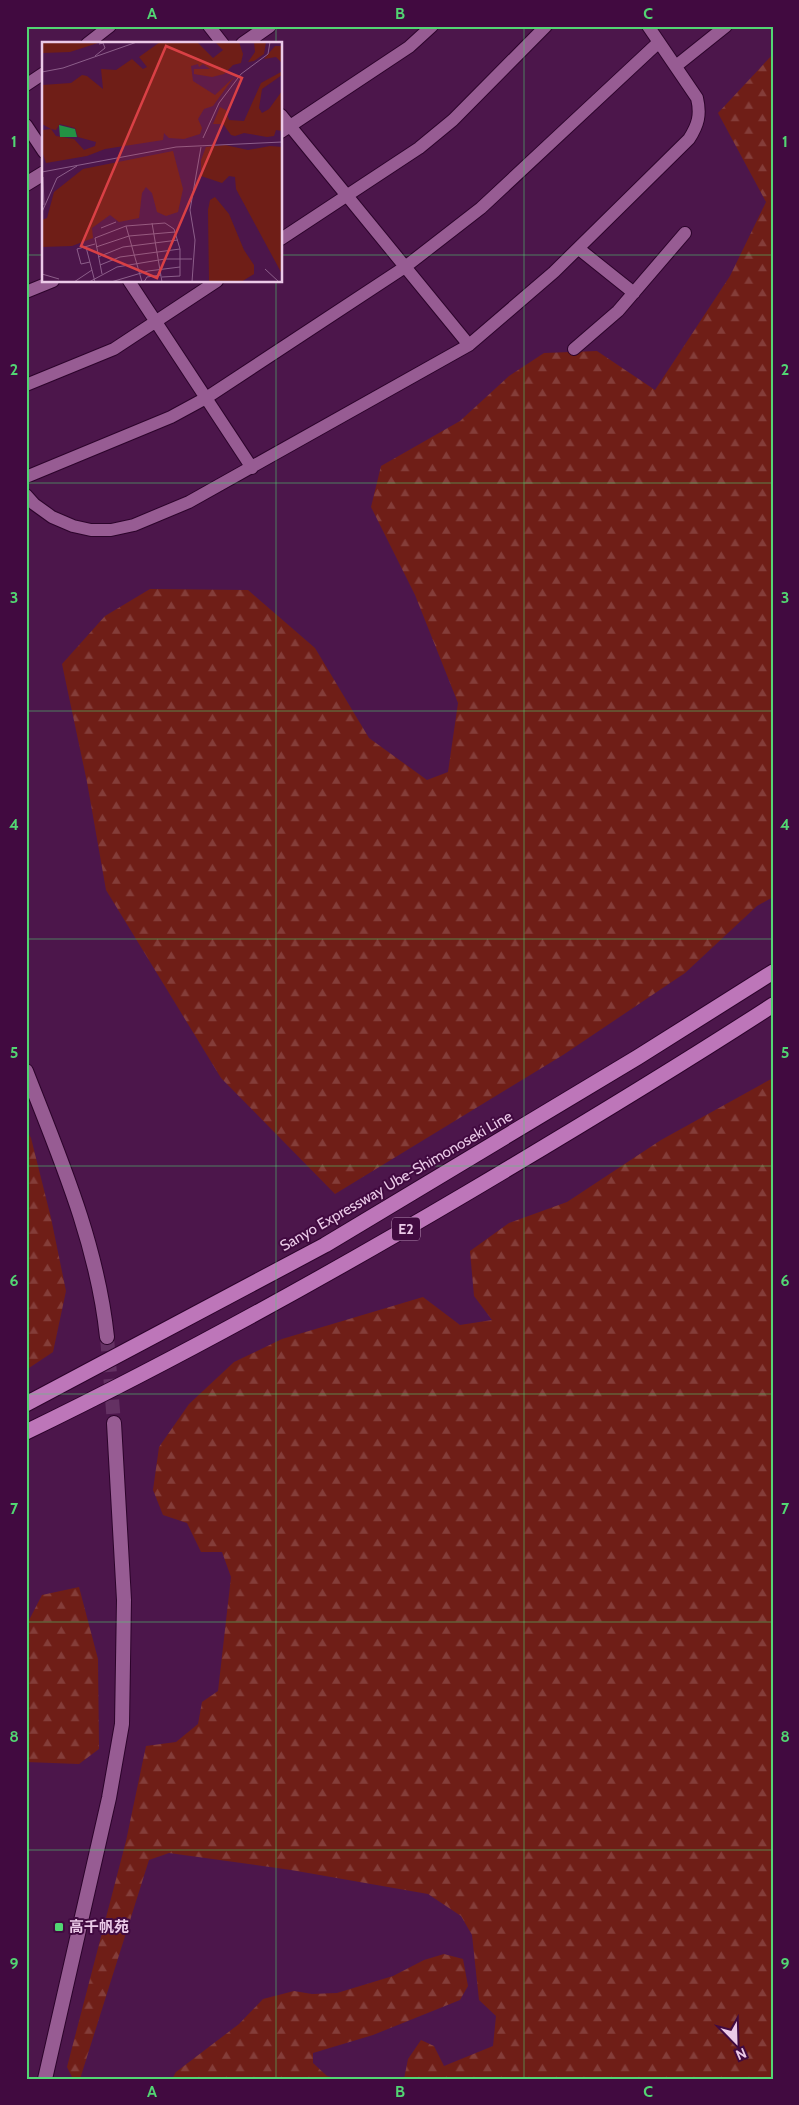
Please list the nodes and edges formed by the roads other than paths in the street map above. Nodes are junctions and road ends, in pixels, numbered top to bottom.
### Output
1 (110, 26) edge
2 (209, 26) edge
3 (269, 26) edge
4 (432, 26) edge
5 (546, 26) edge
6 (648, 26) edge
7 (726, 26) edge
8 (90, 42) edge
9 (221, 42) edge
10 (246, 42) edge
11 (659, 42) junction
12 (676, 66) junction
13 (42, 74) edge
14 (26, 85) edge
15 (26, 125) edge
16 (286, 129) edge
17 (42, 149) edge
18 (42, 174) edge
19 (26, 184) edge
20 (347, 196) junction
21 (686, 233) dead end
22 (282, 238) edge
23 (580, 249) junction
24 (405, 267) junction
25 (51, 282) edge
26 (129, 282) edge
27 (214, 282) edge
28 (26, 292) edge
29 (634, 293) junction
30 (156, 321) junction
31 (469, 345) junction
32 (574, 349) dead end
33 (26, 385) edge
34 (206, 398) junction
35 (252, 468) junction
36 (26, 477) edge
37 (26, 495) edge
38 (773, 970) edge
39 (773, 1005) edge
40 (26, 1071) edge
41 (107, 1337) tunnel mouth
42 (26, 1404) edge
43 (114, 1423) tunnel mouth
44 (26, 1432) edge
45 (45, 2079) edge

1 - 8 street
2 - 9 street
3 - 10 street
4 - 16 street
5 - 20 street
6 - 11 street
7 - 12 street
11 - 12 street
11 - 24 street
12 - 23 street
13 - 14 street
15 - 17 street
16 - 20 street
18 - 19 street
20 - 22 street
20 - 24 street
21 - 29 street
23 - 29 street
23 - 31 street
24 - 31 street
24 - 34 street
25 - 28 street
26 - 30 street
27 - 30 street
29 - 32 street
30 - 33 street
30 - 34 street
31 - 35 street
34 - 35 street
34 - 36 street
35 - 37 street
38 - 42 highway, Sanyo Expressway Ube-Shimonoseki Line / E2
39 - 44 highway, E2
40 - 41 street
43 - 45 street

